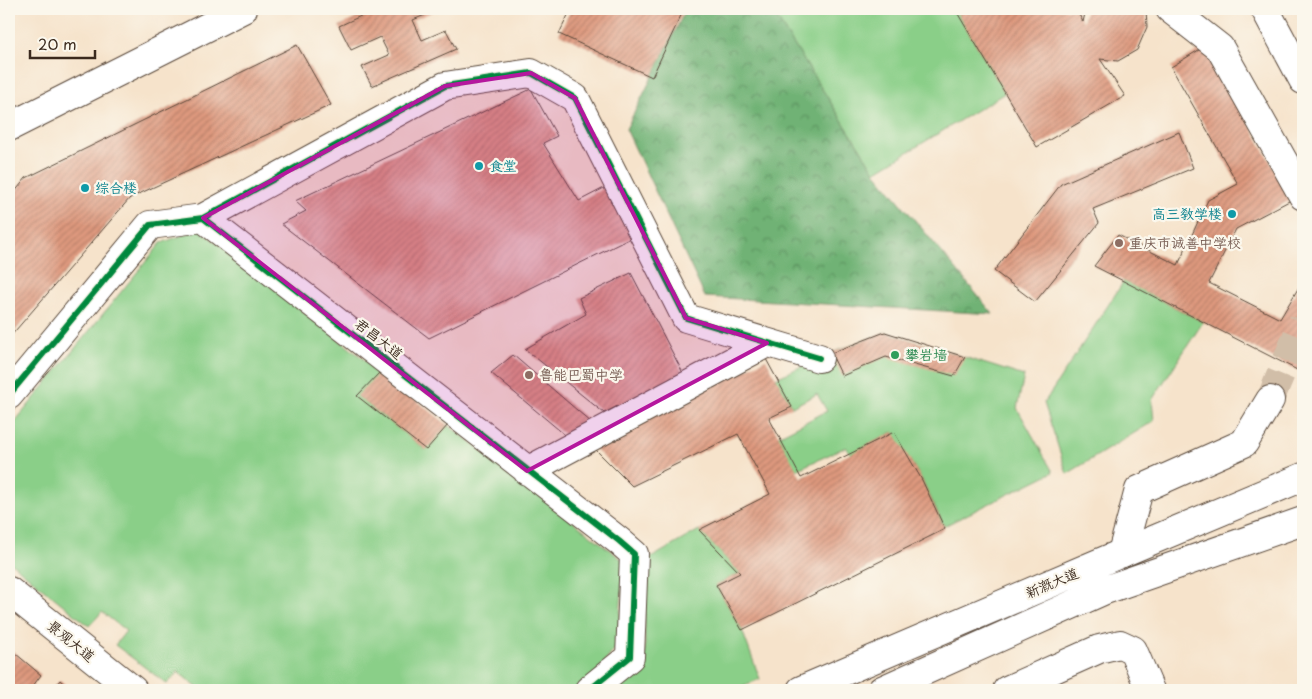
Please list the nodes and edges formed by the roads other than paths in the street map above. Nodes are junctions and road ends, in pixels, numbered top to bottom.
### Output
1 (243, 9) edge
2 (1170, 9) edge
3 (1265, 9) edge
4 (1303, 80) edge
5 (9, 127) edge
6 (1303, 196) edge
7 (204, 218) junction
8 (767, 342) junction
9 (819, 358) dead end
10 (9, 395) edge
11 (1270, 400) tunnel mouth
12 (527, 471) junction
13 (1303, 477) edge
14 (1303, 521) edge
15 (1122, 553) junction
16 (9, 591) edge
17 (133, 690) edge
18 (589, 690) edge
19 (801, 690) edge
20 (882, 690) edge
21 (1007, 690) edge
22 (1150, 690) edge

1 - 5 street
2 - 6 street
3 - 4 street
7 - 8 street
7 - 10 street
7 - 12 street, 君昌大道
8 - 9 street
8 - 12 street
11 - 15 street
12 - 18 street, 君昌大道
13 - 15 street, 新溉大道
14 - 20 street, 新溉大道
15 - 19 street, 新溉大道
16 - 17 street, 景观大道
21 - 22 street

